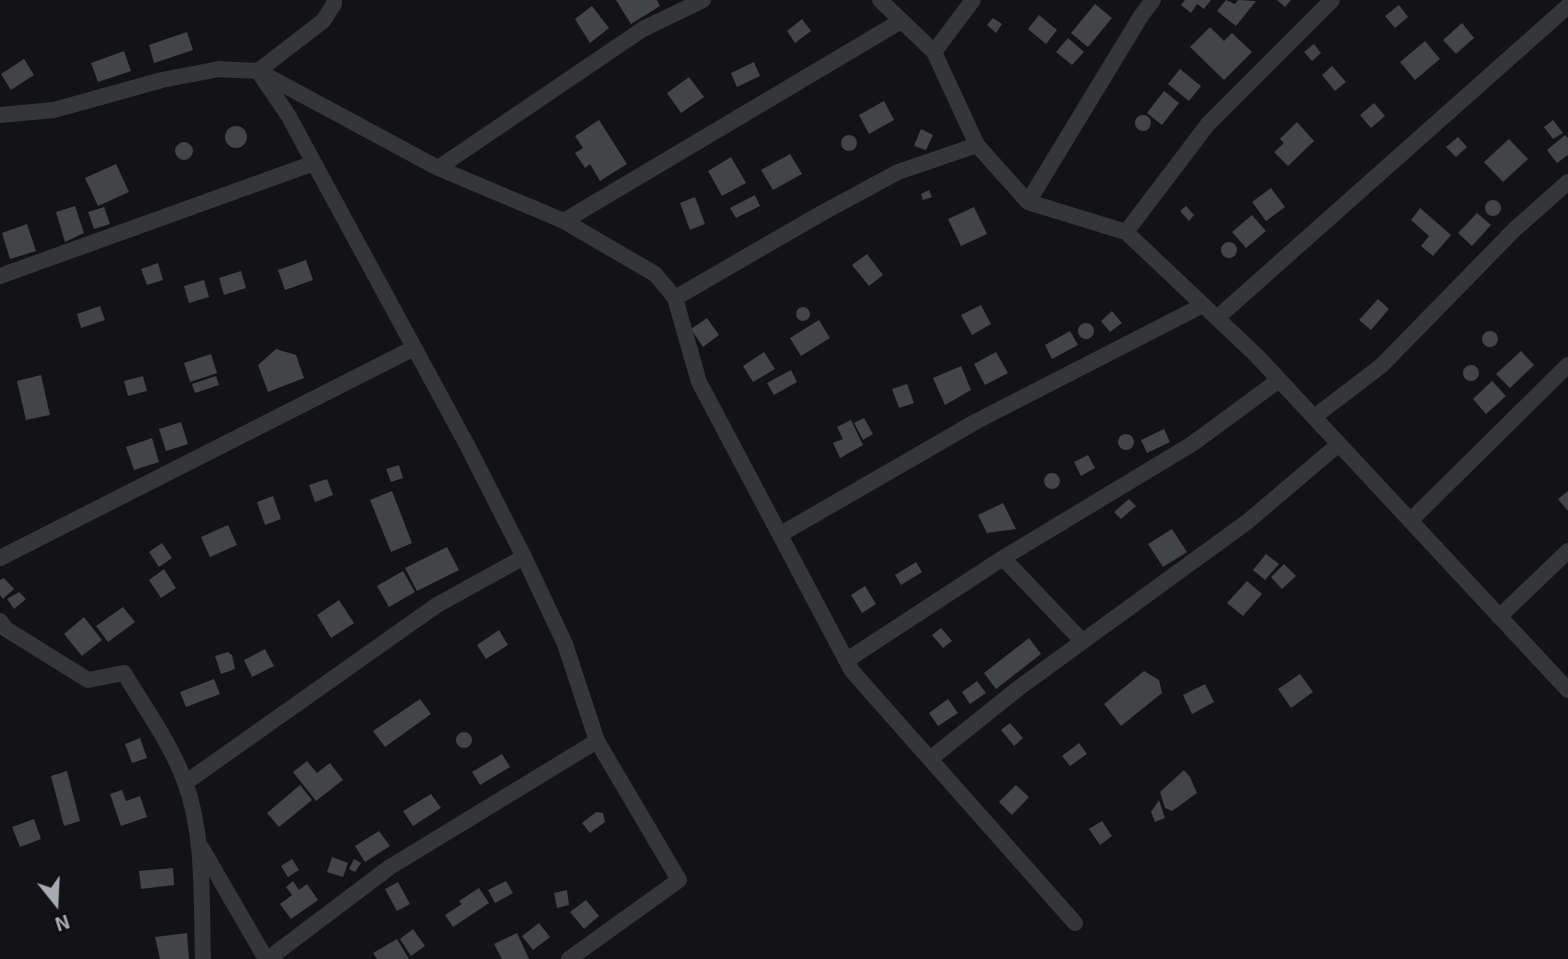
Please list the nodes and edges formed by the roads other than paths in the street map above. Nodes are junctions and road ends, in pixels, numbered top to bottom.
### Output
1 (334, 0) edge
2 (703, 0) edge
3 (880, 0) edge
4 (973, 0) edge
5 (1153, 0) edge
6 (1332, 0) edge
7 (1568, 6) edge
8 (901, 21) junction
9 (934, 52) junction
10 (258, 71) junction
11 (0, 115) edge
12 (977, 145) junction
13 (314, 163) junction
14 (438, 168) junction
15 (1568, 182) edge
16 (1028, 202) junction
17 (564, 221) junction
18 (1126, 233) junction
19 (0, 276) edge
20 (675, 298) junction
21 (1203, 305) junction
22 (1217, 318) junction
23 (414, 348) junction
24 (1568, 365) edge
25 (1279, 380) junction
26 (1314, 417) junction
27 (1339, 444) junction
28 (1410, 521) junction
29 (781, 534) junction
30 (1568, 551) edge
31 (524, 557) junction
32 (0, 558) edge
33 (1003, 558) junction
34 (1499, 617) junction
35 (0, 621) edge
36 (1082, 641) junction
37 (847, 660) junction
38 (1568, 690) edge
39 (597, 741) junction
40 (930, 759) junction
41 (185, 783) junction
42 (200, 845) junction
43 (1075, 923) dead end
44 (203, 959) edge
45 (267, 959) edge
46 (569, 959) edge

1 - 10 street
2 - 14 street
3 - 8 street
4 - 9 street
5 - 16 street
6 - 18 street
7 - 22 street
8 - 9 street
8 - 17 street
9 - 12 street
10 - 11 street
10 - 13 street
10 - 14 street
12 - 16 street
12 - 20 street
13 - 19 street
13 - 23 street
14 - 17 street
15 - 26 street
16 - 18 street
17 - 20 street
18 - 21 street
20 - 29 street
21 - 22 street
21 - 29 street
22 - 25 street
23 - 31 street
23 - 32 street
24 - 28 street
25 - 26 street
25 - 33 street
26 - 27 street
27 - 28 street
27 - 36 street
28 - 34 street
29 - 37 street
30 - 34 street
31 - 39 street
31 - 41 street
33 - 36 street
33 - 37 street
34 - 38 street
35 - 41 street
36 - 40 street
37 - 40 street
39 - 45 street
39 - 46 street
40 - 43 street
41 - 42 street
42 - 44 street
42 - 45 street

